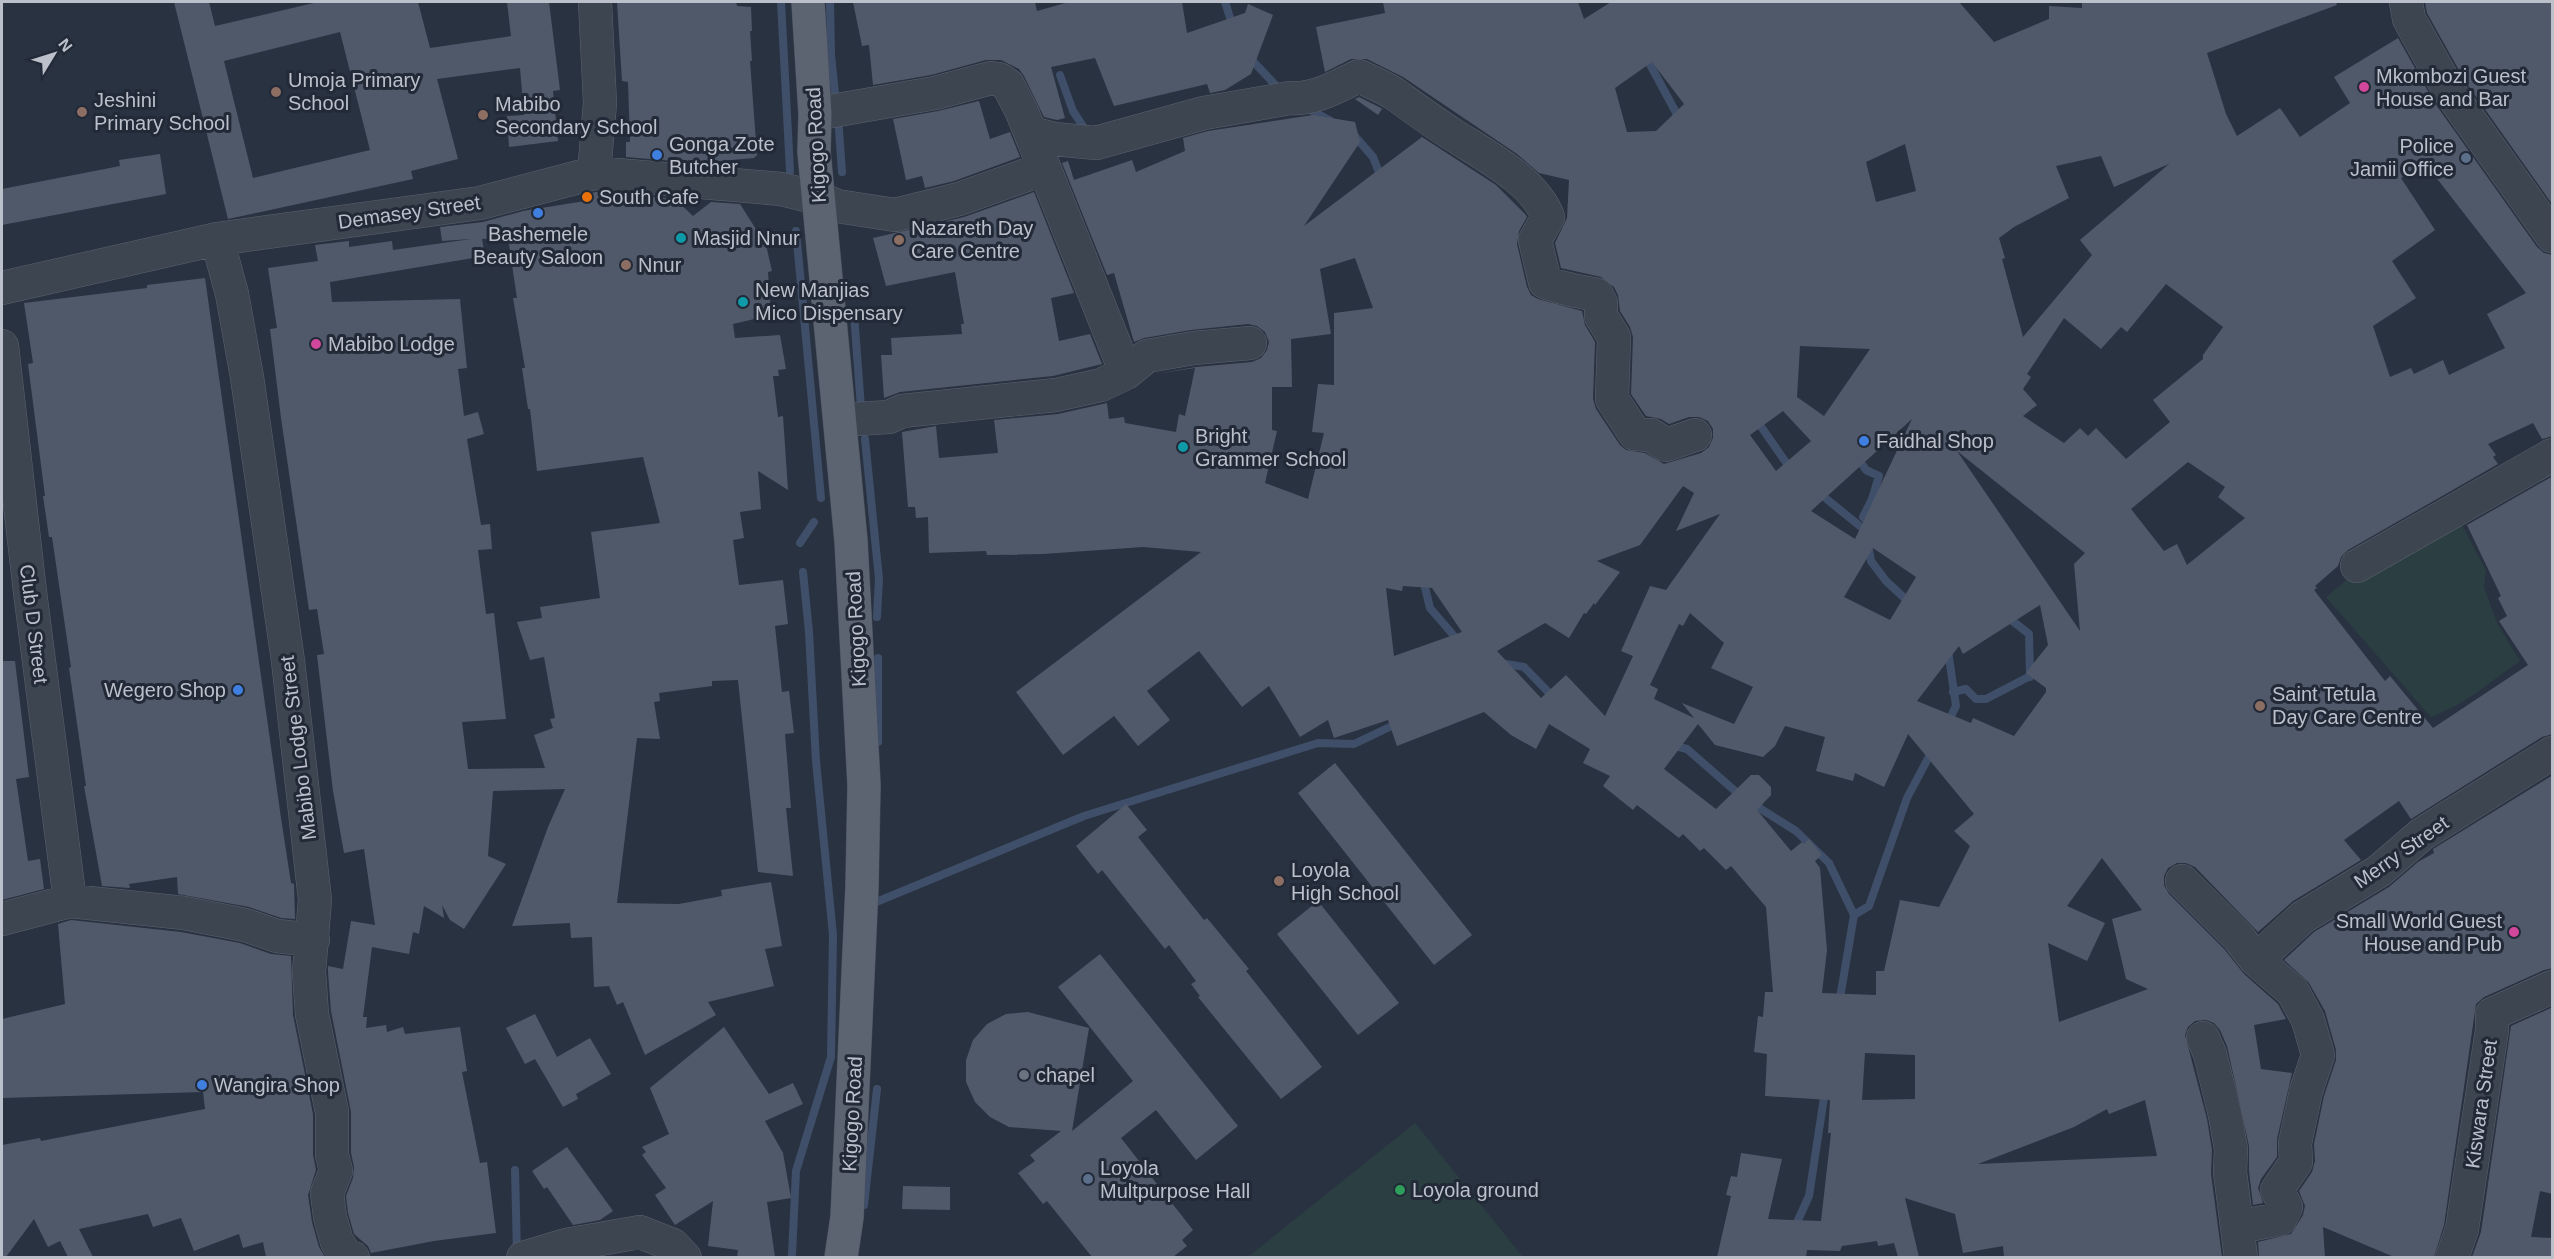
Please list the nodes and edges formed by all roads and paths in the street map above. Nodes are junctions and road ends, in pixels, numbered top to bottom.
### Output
1 (595, 2) edge
2 (808, 2) edge
3 (2406, 2) edge
4 (815, 114) junction
5 (1031, 133) junction
6 (1043, 169) junction
7 (594, 173) junction
8 (818, 198) junction
9 (2553, 236) edge
10 (217, 239) junction
11 (2, 288) edge
12 (1250, 343) dead end
13 (2, 346) edge
14 (1126, 373) junction
15 (840, 420) junction
16 (1695, 435) dead end
17 (2553, 454) edge
18 (2357, 566) dead end
19 (2553, 753) edge
20 (2182, 881) dead end
21 (70, 901) junction
22 (2, 919) edge
23 (313, 940) junction
24 (2256, 960) junction
25 (2553, 987) edge
26 (2203, 1038) dead end
27 (2239, 1242) edge
28 (350, 1256) edge
29 (523, 1257) edge
30 (685, 1257) edge
31 (841, 1257) edge
32 (2452, 1257) edge

1 - 7 street
2 - 4 main road, Kigogo Road
3 - 9 street
4 - 5 street
4 - 8 main road, Kigogo Road
5 - 6 street
5 - 16 street
6 - 8 street, Demasey Street
6 - 14 street
7 - 8 street, Demasey Street
7 - 10 street, Demasey Street
8 - 15 main road, Kigogo Road
10 - 11 street, Demasey Street
10 - 23 street, Mabibo Lodge Street
12 - 14 street
13 - 21 street, Club D Street
14 - 15 street
15 - 31 main road, Kigogo Road
17 - 18 street
19 - 24 street, Merry Street
20 - 24 street
21 - 22 street
21 - 23 street
23 - 28 street, Mabibo Lodge Street
24 - 27 street
25 - 32 street, Kiswara Street
26 - 27 street
29 - 30 street

